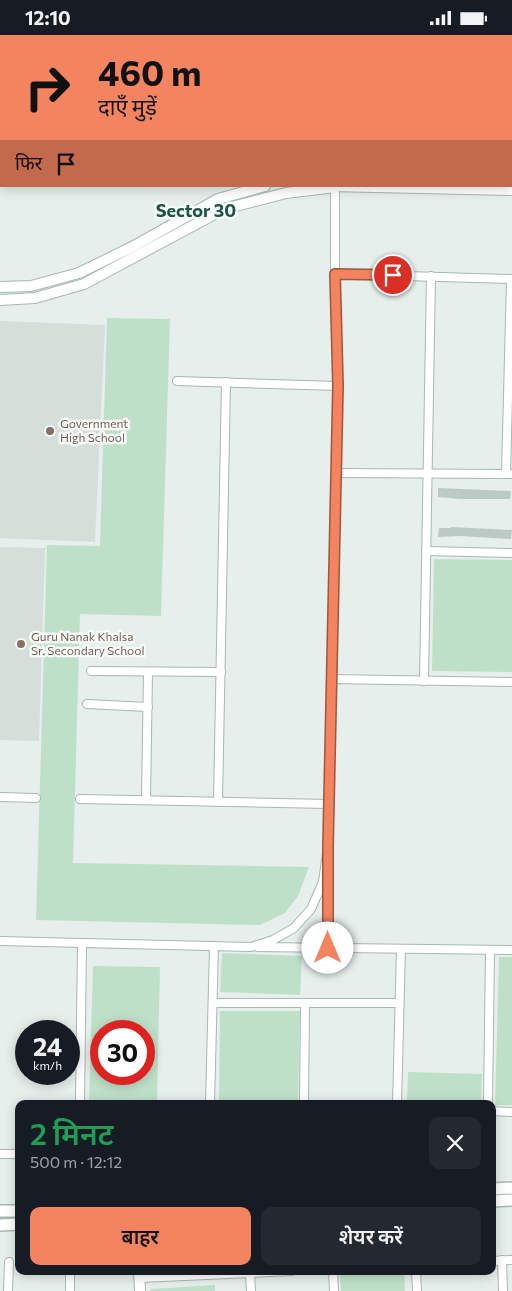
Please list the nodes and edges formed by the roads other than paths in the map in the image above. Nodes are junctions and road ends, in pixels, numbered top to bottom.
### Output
1 (261, 187) edge
2 (335, 187) edge
3 (512, 190) edge
4 (335, 274) junction
5 (431, 276) junction
6 (511, 279) edge
7 (0, 287) edge
8 (0, 300) edge
9 (510, 349) edge
10 (177, 381) dead end
11 (226, 382) junction
12 (338, 386) junction
13 (510, 398) edge
14 (336, 473) junction
15 (428, 473) junction
16 (509, 474) edge
17 (426, 551) junction
18 (512, 553) edge
19 (91, 671) dead end
20 (148, 672) junction
21 (221, 672) junction
22 (331, 679) junction
23 (424, 681) junction
24 (512, 682) edge
25 (87, 704) dead end
26 (148, 707) junction
27 (0, 797) edge
28 (36, 798) dead end
29 (80, 799) dead end
30 (146, 800) junction
31 (218, 802) junction
32 (329, 804) junction
33 (328, 846) junction
34 (0, 941) edge
35 (82, 943) junction
36 (214, 946) junction
37 (251, 947) junction
38 (328, 948) junction
39 (401, 949) junction
40 (490, 950) junction
41 (512, 950) edge
42 (212, 1003) junction
43 (305, 1003) junction
44 (400, 1003) junction
45 (80, 1100) edge
46 (210, 1100) edge
47 (304, 1100) edge
48 (397, 1100) edge
49 (488, 1100) edge
50 (496, 1111) edge
51 (512, 1112) edge
52 (0, 1154) edge
53 (15, 1154) edge
54 (512, 1188) edge
55 (496, 1189) edge
56 (512, 1200) edge
57 (496, 1201) edge
58 (0, 1211) edge
59 (15, 1211) edge
60 (15, 1224) edge
61 (0, 1225) edge
62 (502, 1260) junction
63 (512, 1260) edge
64 (496, 1261) edge
65 (9, 1262) dead end
66 (70, 1275) edge
67 (140, 1275) edge
68 (250, 1275) edge
69 (333, 1275) edge
70 (416, 1275) edge
71 (8, 1291) edge
72 (70, 1291) edge
73 (140, 1291) edge
74 (250, 1291) edge
75 (334, 1291) edge
76 (417, 1291) edge
77 (503, 1291) edge

1 - 7 street
2 - 3 street
2 - 4 street
2 - 8 street
4 - 5 street
4 - 12 street
5 - 6 street
5 - 15 street
6 - 9 street
9 - 13 street
10 - 11 street
11 - 12 street
11 - 21 street
12 - 14 street
13 - 16 street
14 - 15 street
14 - 22 street
15 - 16 street
15 - 17 street
17 - 18 street
17 - 23 street
19 - 20 street
20 - 21 street
20 - 26 street
21 - 31 street
22 - 23 street
22 - 32 street
23 - 24 street
25 - 26 street
26 - 30 street
27 - 28 street
29 - 30 street
30 - 31 street
31 - 32 street
32 - 33 street
33 - 37 street
33 - 38 street
34 - 35 street
35 - 36 street
35 - 45 street
36 - 37 street
36 - 42 street
37 - 38 street
38 - 39 street
39 - 40 street
39 - 44 street
40 - 41 street
40 - 49 street
42 - 43 street
42 - 46 street
43 - 44 street
43 - 47 street
44 - 48 street
50 - 51 street
52 - 53 street
54 - 55 main road
56 - 57 main road
58 - 59 main road
60 - 61 main road
62 - 63 street
62 - 64 street
62 - 77 street
65 - 71 street
66 - 72 street
67 - 73 street
68 - 74 street
69 - 75 street
70 - 76 street

